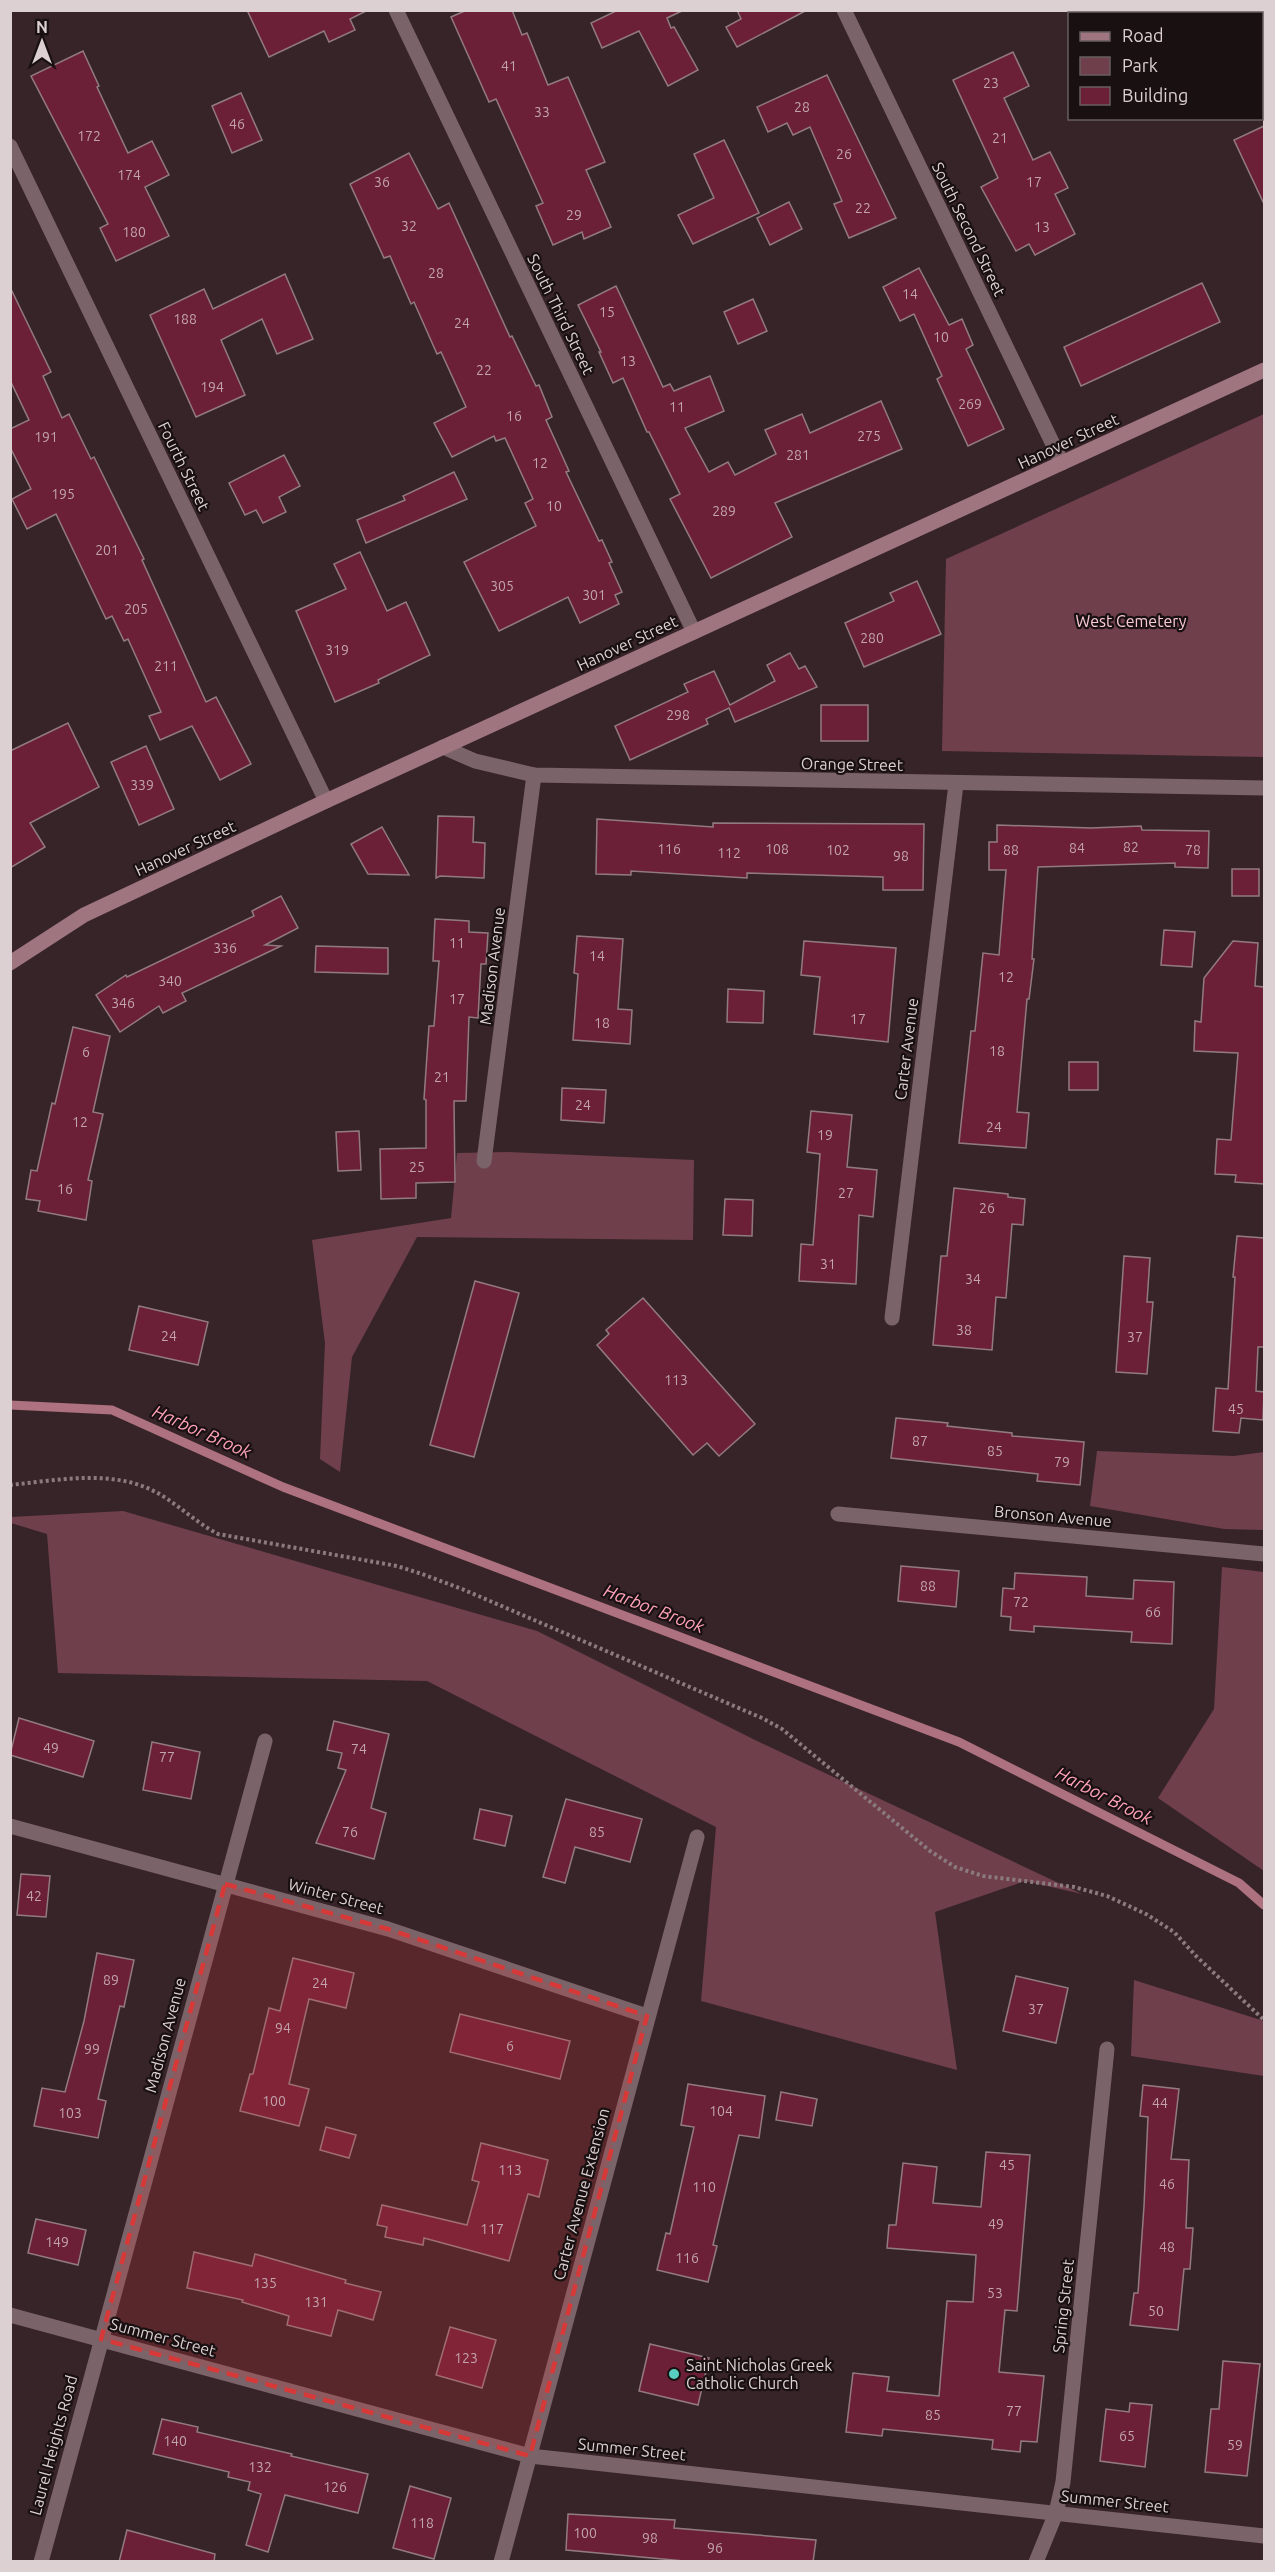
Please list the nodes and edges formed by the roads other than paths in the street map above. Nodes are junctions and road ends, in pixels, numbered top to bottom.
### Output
1 (396, 10) edge
2 (844, 10) edge
3 (10, 146) edge
4 (1264, 370) edge
5 (1062, 463) junction
6 (694, 632) junction
7 (442, 747) junction
8 (534, 775) junction
9 (956, 784) junction
10 (1264, 789) edge
11 (326, 801) junction
12 (10, 963) edge
13 (484, 1161) dead end
14 (892, 1318) dead end
15 (838, 1514) dead end
16 (1264, 1554) edge
17 (265, 1741) dead end
18 (10, 1826) edge
19 (697, 1837) dead end
20 (225, 1884) junction
21 (647, 2016) junction
22 (1107, 2049) dead end
23 (10, 2314) edge
24 (101, 2339) junction
25 (530, 2456) junction
26 (1056, 2513) junction
27 (1264, 2536) edge
28 (41, 2562) edge
29 (501, 2562) edge
30 (1035, 2562) edge

1 - 6 street, South Third Street
2 - 5 street, South Second Street
3 - 11 street, Fourth Street
4 - 5 main road, Hanover Street
5 - 6 main road, Hanover Street
6 - 7 main road, Hanover Street
7 - 8 street, Orange Street
7 - 11 main road, Hanover Street
8 - 9 street, Orange Street
8 - 13 street, Madison Avenue
9 - 10 street, Orange Street
9 - 14 street, Carter Avenue
11 - 12 main road, Hanover Street
15 - 16 street, Bronson Avenue
17 - 20 street, Madison Avenue
18 - 20 street, Winter Street
19 - 21 street, Carter Avenue Extension
20 - 21 street, Winter Street
20 - 24 street, Madison Avenue
21 - 25 street, Carter Avenue Extension
22 - 26 street, Spring Street
23 - 24 street, Summer Street
24 - 25 street, Summer Street
24 - 28 street, Laurel Heights Road
25 - 26 street, Summer Street
25 - 29 street, Carter Avenue Extension
26 - 27 street, Summer Street
26 - 30 street, Spring Street

